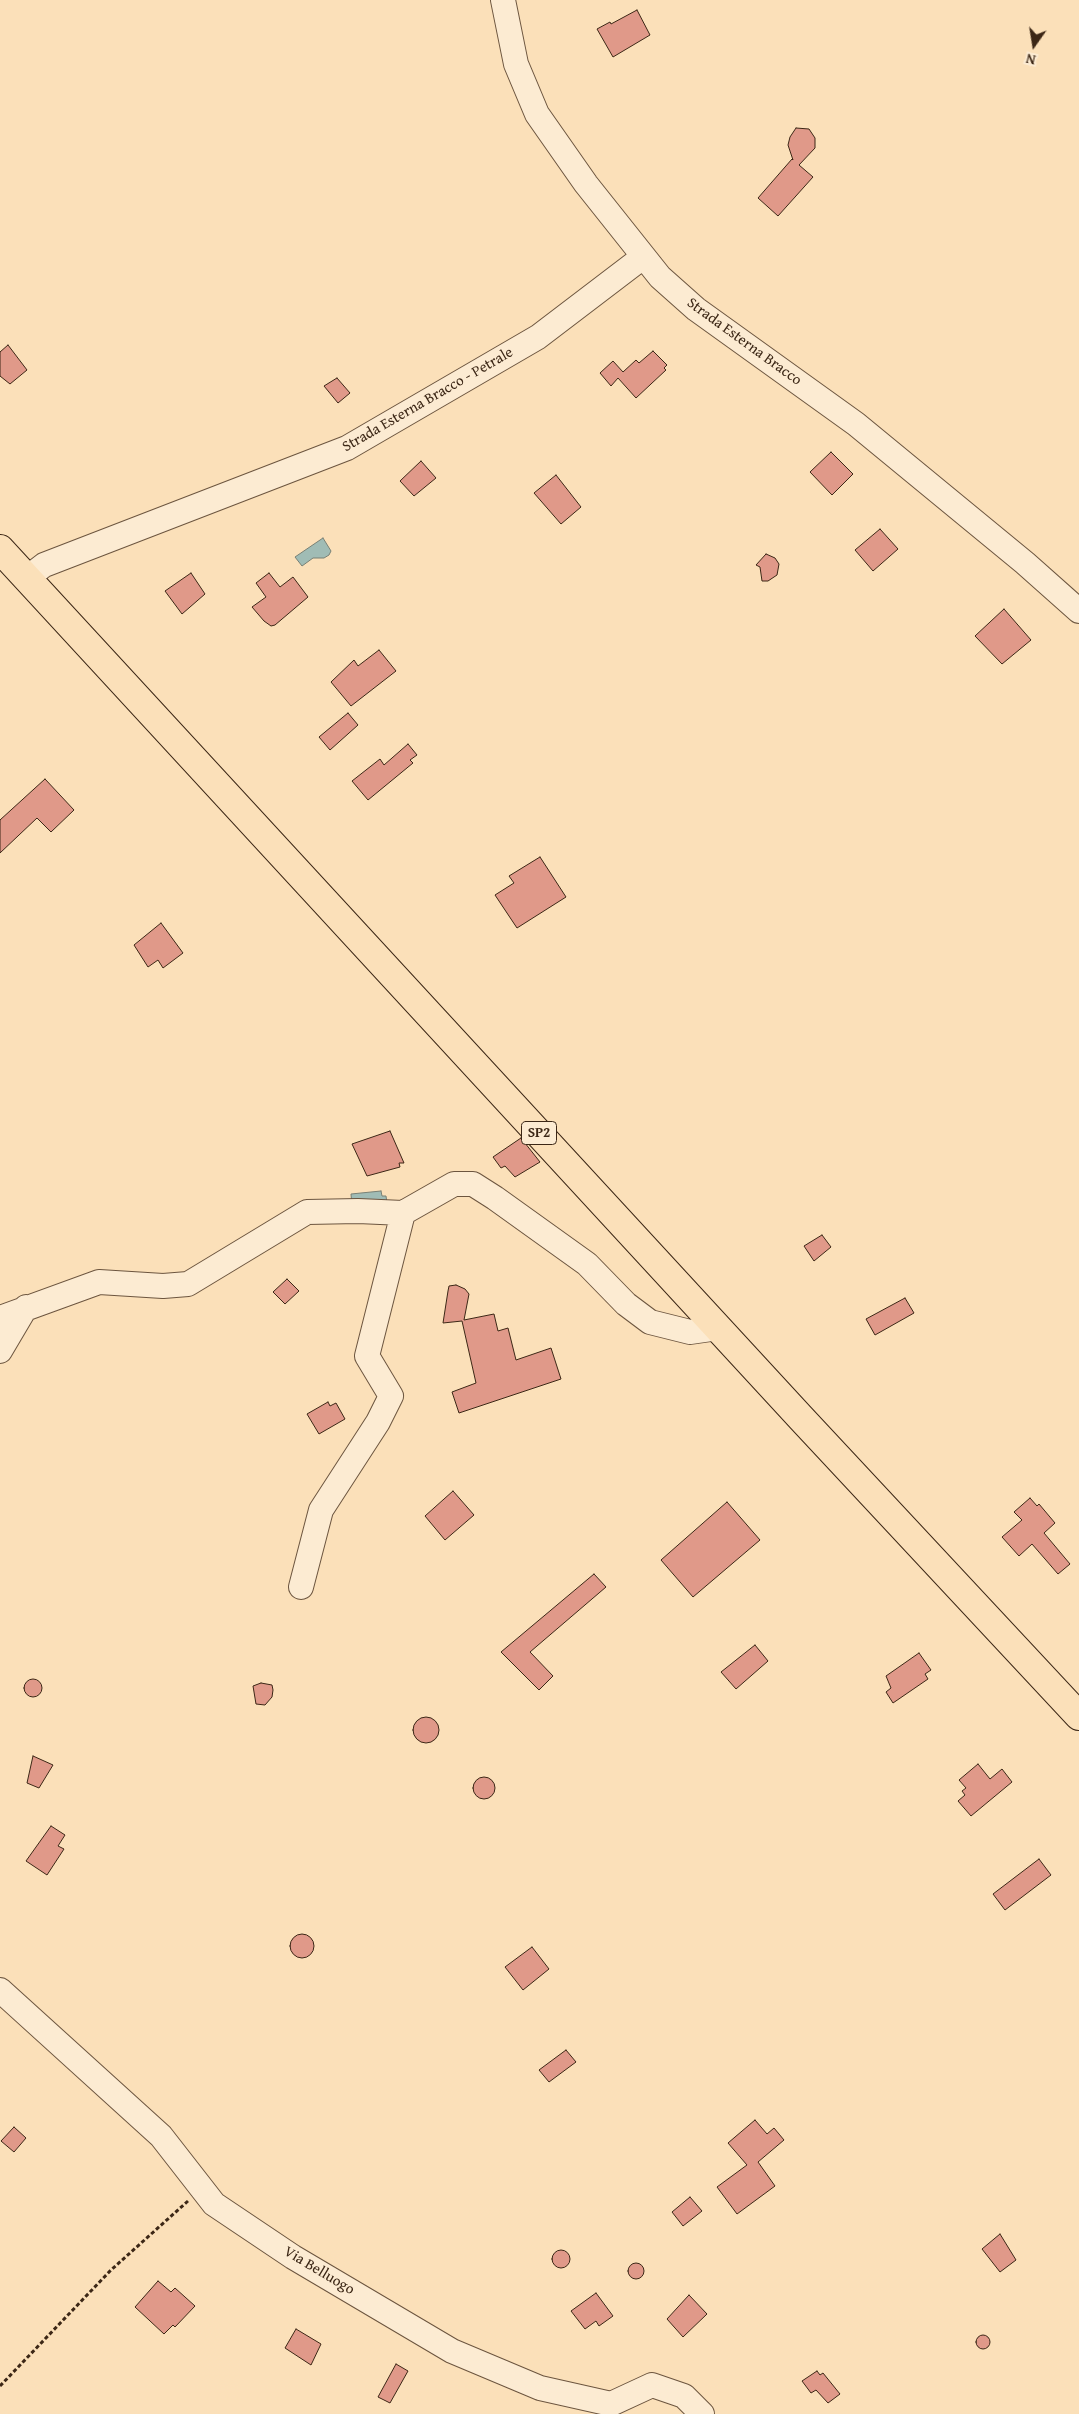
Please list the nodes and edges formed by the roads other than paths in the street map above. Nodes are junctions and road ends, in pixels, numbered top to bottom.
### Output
1 (503, 0) edge
2 (644, 257) junction
3 (0, 549) edge
4 (27, 578) junction
5 (1079, 611) edge
6 (403, 1213) junction
7 (26, 1307) junction
8 (0, 1318) edge
9 (718, 1328) junction
10 (0, 1351) edge
11 (301, 1587) dead end
12 (1079, 1716) edge
13 (0, 1990) edge
14 (702, 2414) edge

1 - 2 street, Strada Esterna Bracco
2 - 4 street, Strada Esterna Bracco - Petrale
2 - 5 street, Strada Esterna Bracco
3 - 4 main road, SP2
4 - 9 main road, SP2
6 - 7 street
6 - 9 street
6 - 11 street
7 - 8 street
7 - 10 street
9 - 12 main road, SP2
13 - 14 street, Via Belluogo

